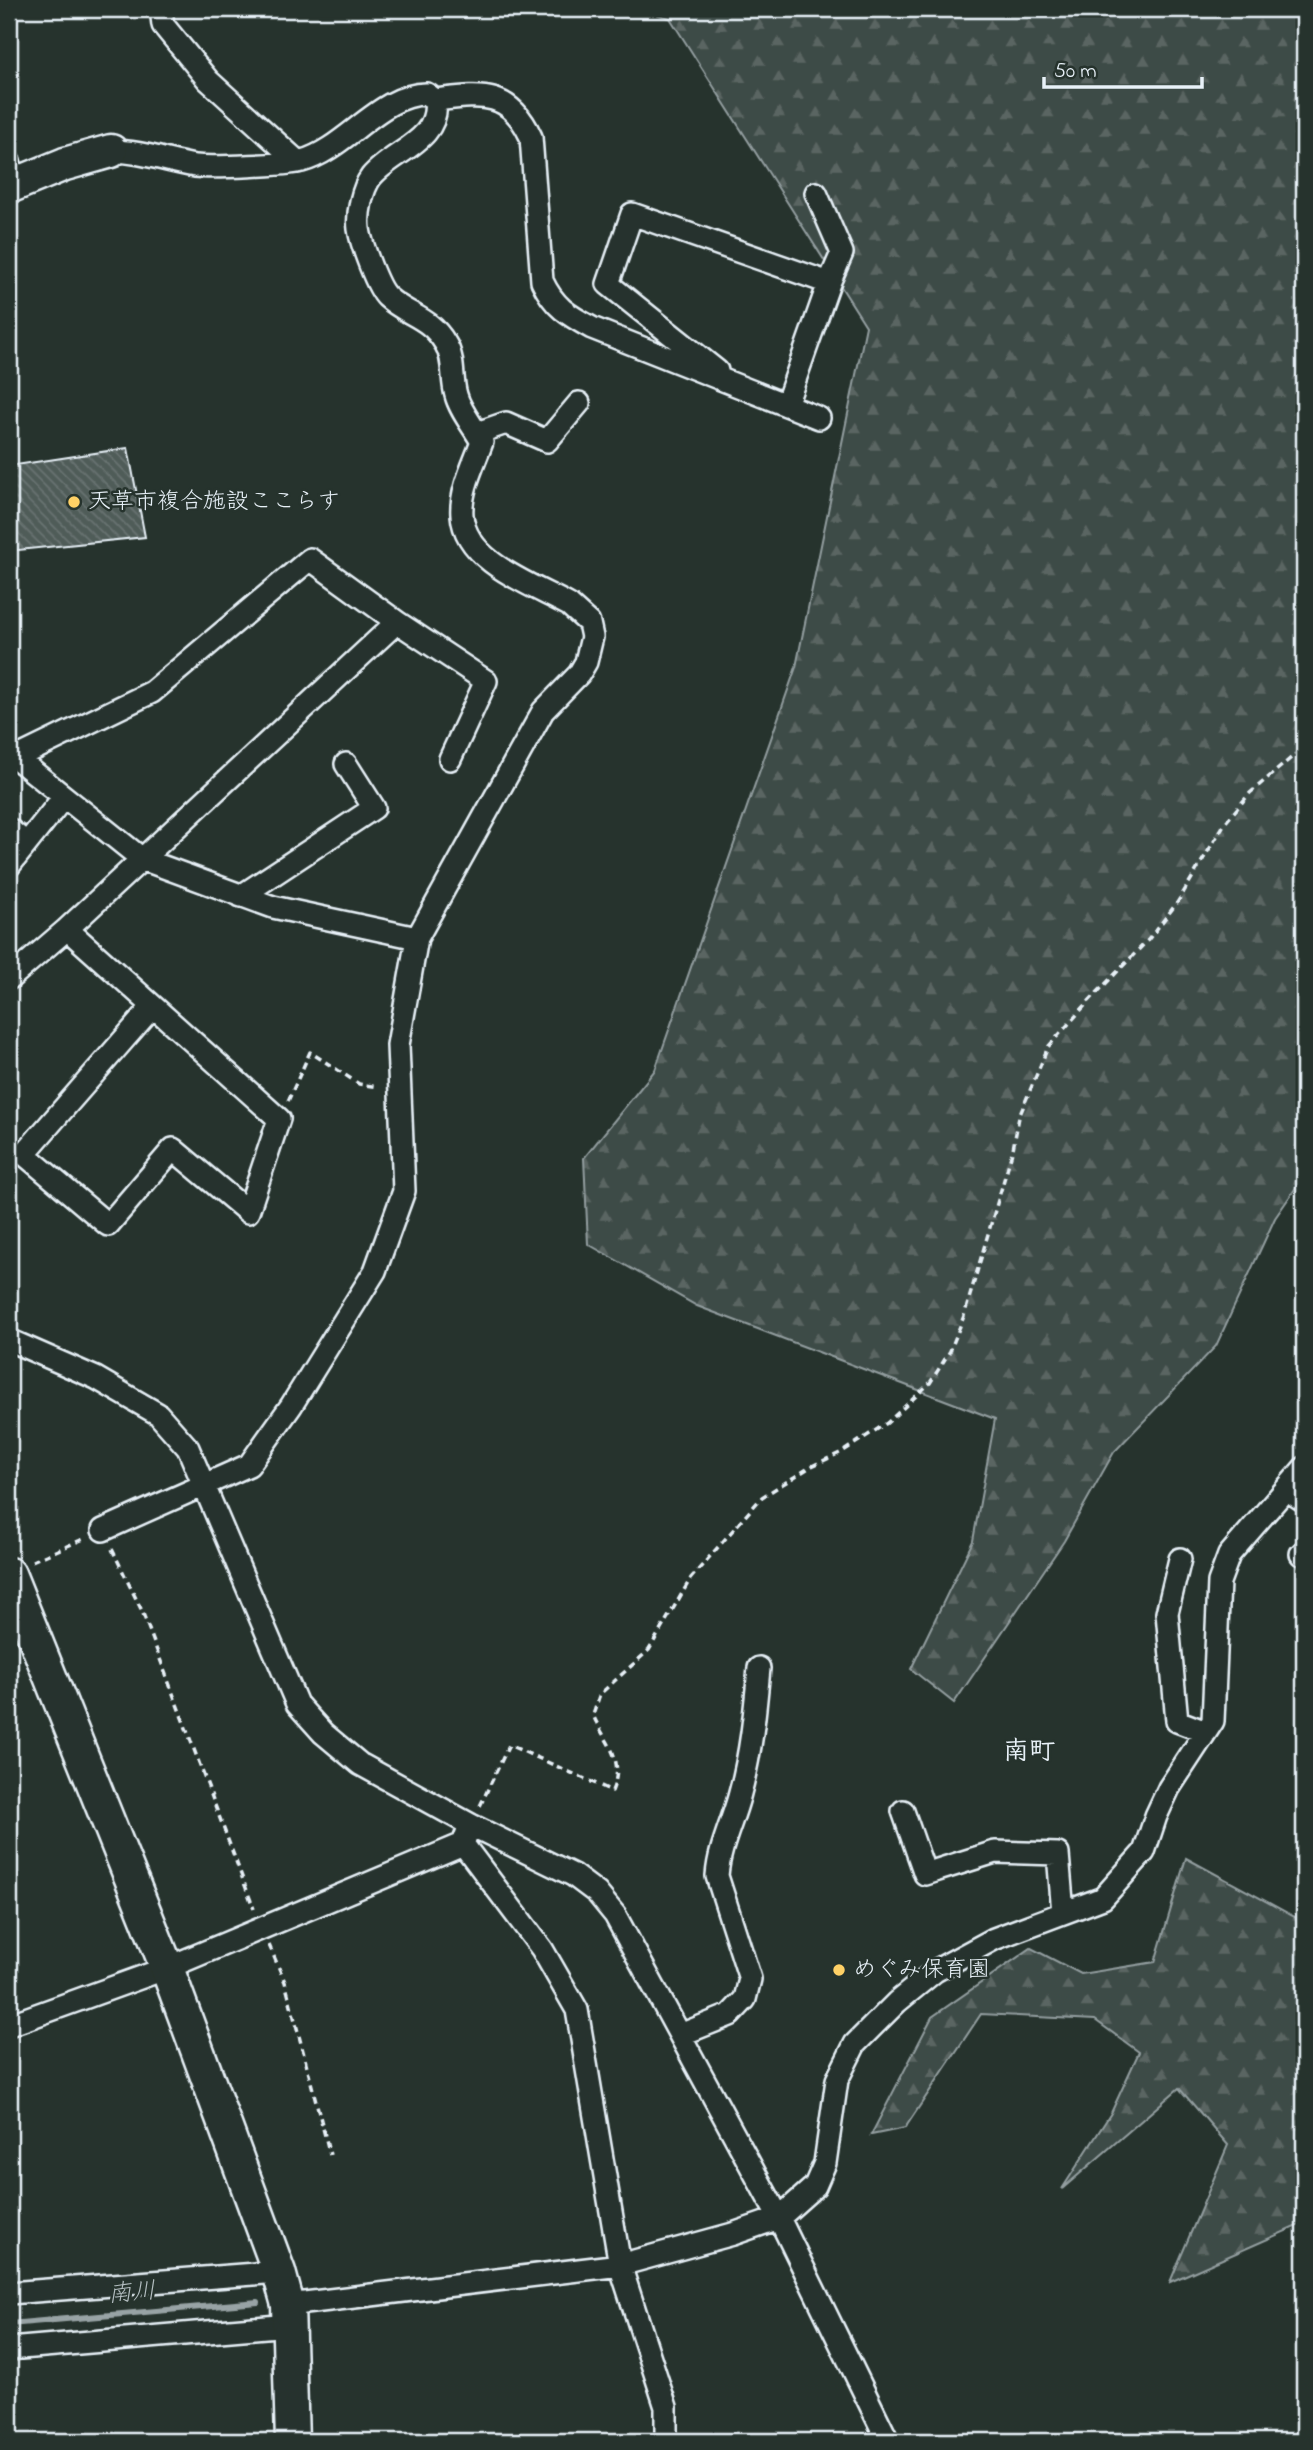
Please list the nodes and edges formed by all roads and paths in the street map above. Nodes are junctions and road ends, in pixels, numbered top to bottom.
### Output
1 (160, 9) edge
2 (435, 100) junction
3 (111, 151) joint
4 (298, 162) junction
5 (11, 177) edge
6 (816, 193) dead end
7 (829, 283) junction
8 (735, 385) junction
9 (579, 403) dead end
10 (786, 405) junction
11 (819, 418) dead end
12 (477, 433) junction
13 (397, 622) junction
14 (1304, 747) edge
15 (12, 758) edge
16 (450, 759) dead end
17 (346, 764) dead end
18 (63, 798) junction
19 (9, 829) edge
20 (26, 843) junction
21 (142, 859) junction
22 (9, 866) edge
23 (242, 896) junction
24 (67, 929) junction
25 (417, 938) junction
26 (9, 979) edge
27 (153, 1006) junction
28 (399, 1090) junction
29 (279, 1119) junction
30 (9, 1340) edge
31 (1304, 1468) edge
32 (204, 1486) junction
33 (1286, 1489) junction
34 (1304, 1501) edge
35 (103, 1530) junction
36 (1180, 1559) dead end
37 (15, 1570) edge
38 (760, 1668) dead end
39 (1206, 1732) junction
40 (903, 1811) dead end
41 (467, 1834) junction
42 (1063, 1913) junction
43 (261, 1928) junction
44 (167, 1968) junction
45 (9, 2025) edge
46 (680, 2035) junction
47 (330, 2155) dead end
48 (779, 2218) junction
49 (620, 2265) junction
50 (279, 2272) junction
51 (9, 2292) edge
52 (289, 2315) junction
53 (9, 2349) edge
54 (292, 2441) edge
55 (666, 2441) edge
56 (888, 2441) edge

1 - 4 street
2 - 4 street
2 - 8 street
2 - 12 street
3 - 4 street
3 - 5 street
6 - 7 street
7 - 8 street
7 - 10 street
8 - 10 street
9 - 12 street
10 - 11 street
12 - 25 street
13 - 15 street
13 - 16 street
13 - 21 street
14 - 41 path
15 - 18 street
17 - 23 street
18 - 20 street
18 - 21 street
19 - 20 street
20 - 22 street
21 - 23 street
21 - 24 street
23 - 25 street
24 - 26 street
24 - 27 street
25 - 28 street
27 - 29 street
27 - 29 street
28 - 29 path
28 - 32 street
30 - 32 street
31 - 33 street
32 - 35 street
32 - 41 street
33 - 34 street
33 - 39 street
35 - 37 path
35 - 43 path
36 - 39 street
37 - 44 street
38 - 46 street
39 - 42 street
40 - 42 street
41 - 43 street
41 - 46 street
41 - 49 street
42 - 48 street
43 - 44 street
43 - 47 path
44 - 45 street
44 - 50 street
46 - 48 street
48 - 49 street
48 - 56 street
49 - 52 street
49 - 55 street
50 - 51 street
50 - 52 street
52 - 53 street
52 - 54 street

